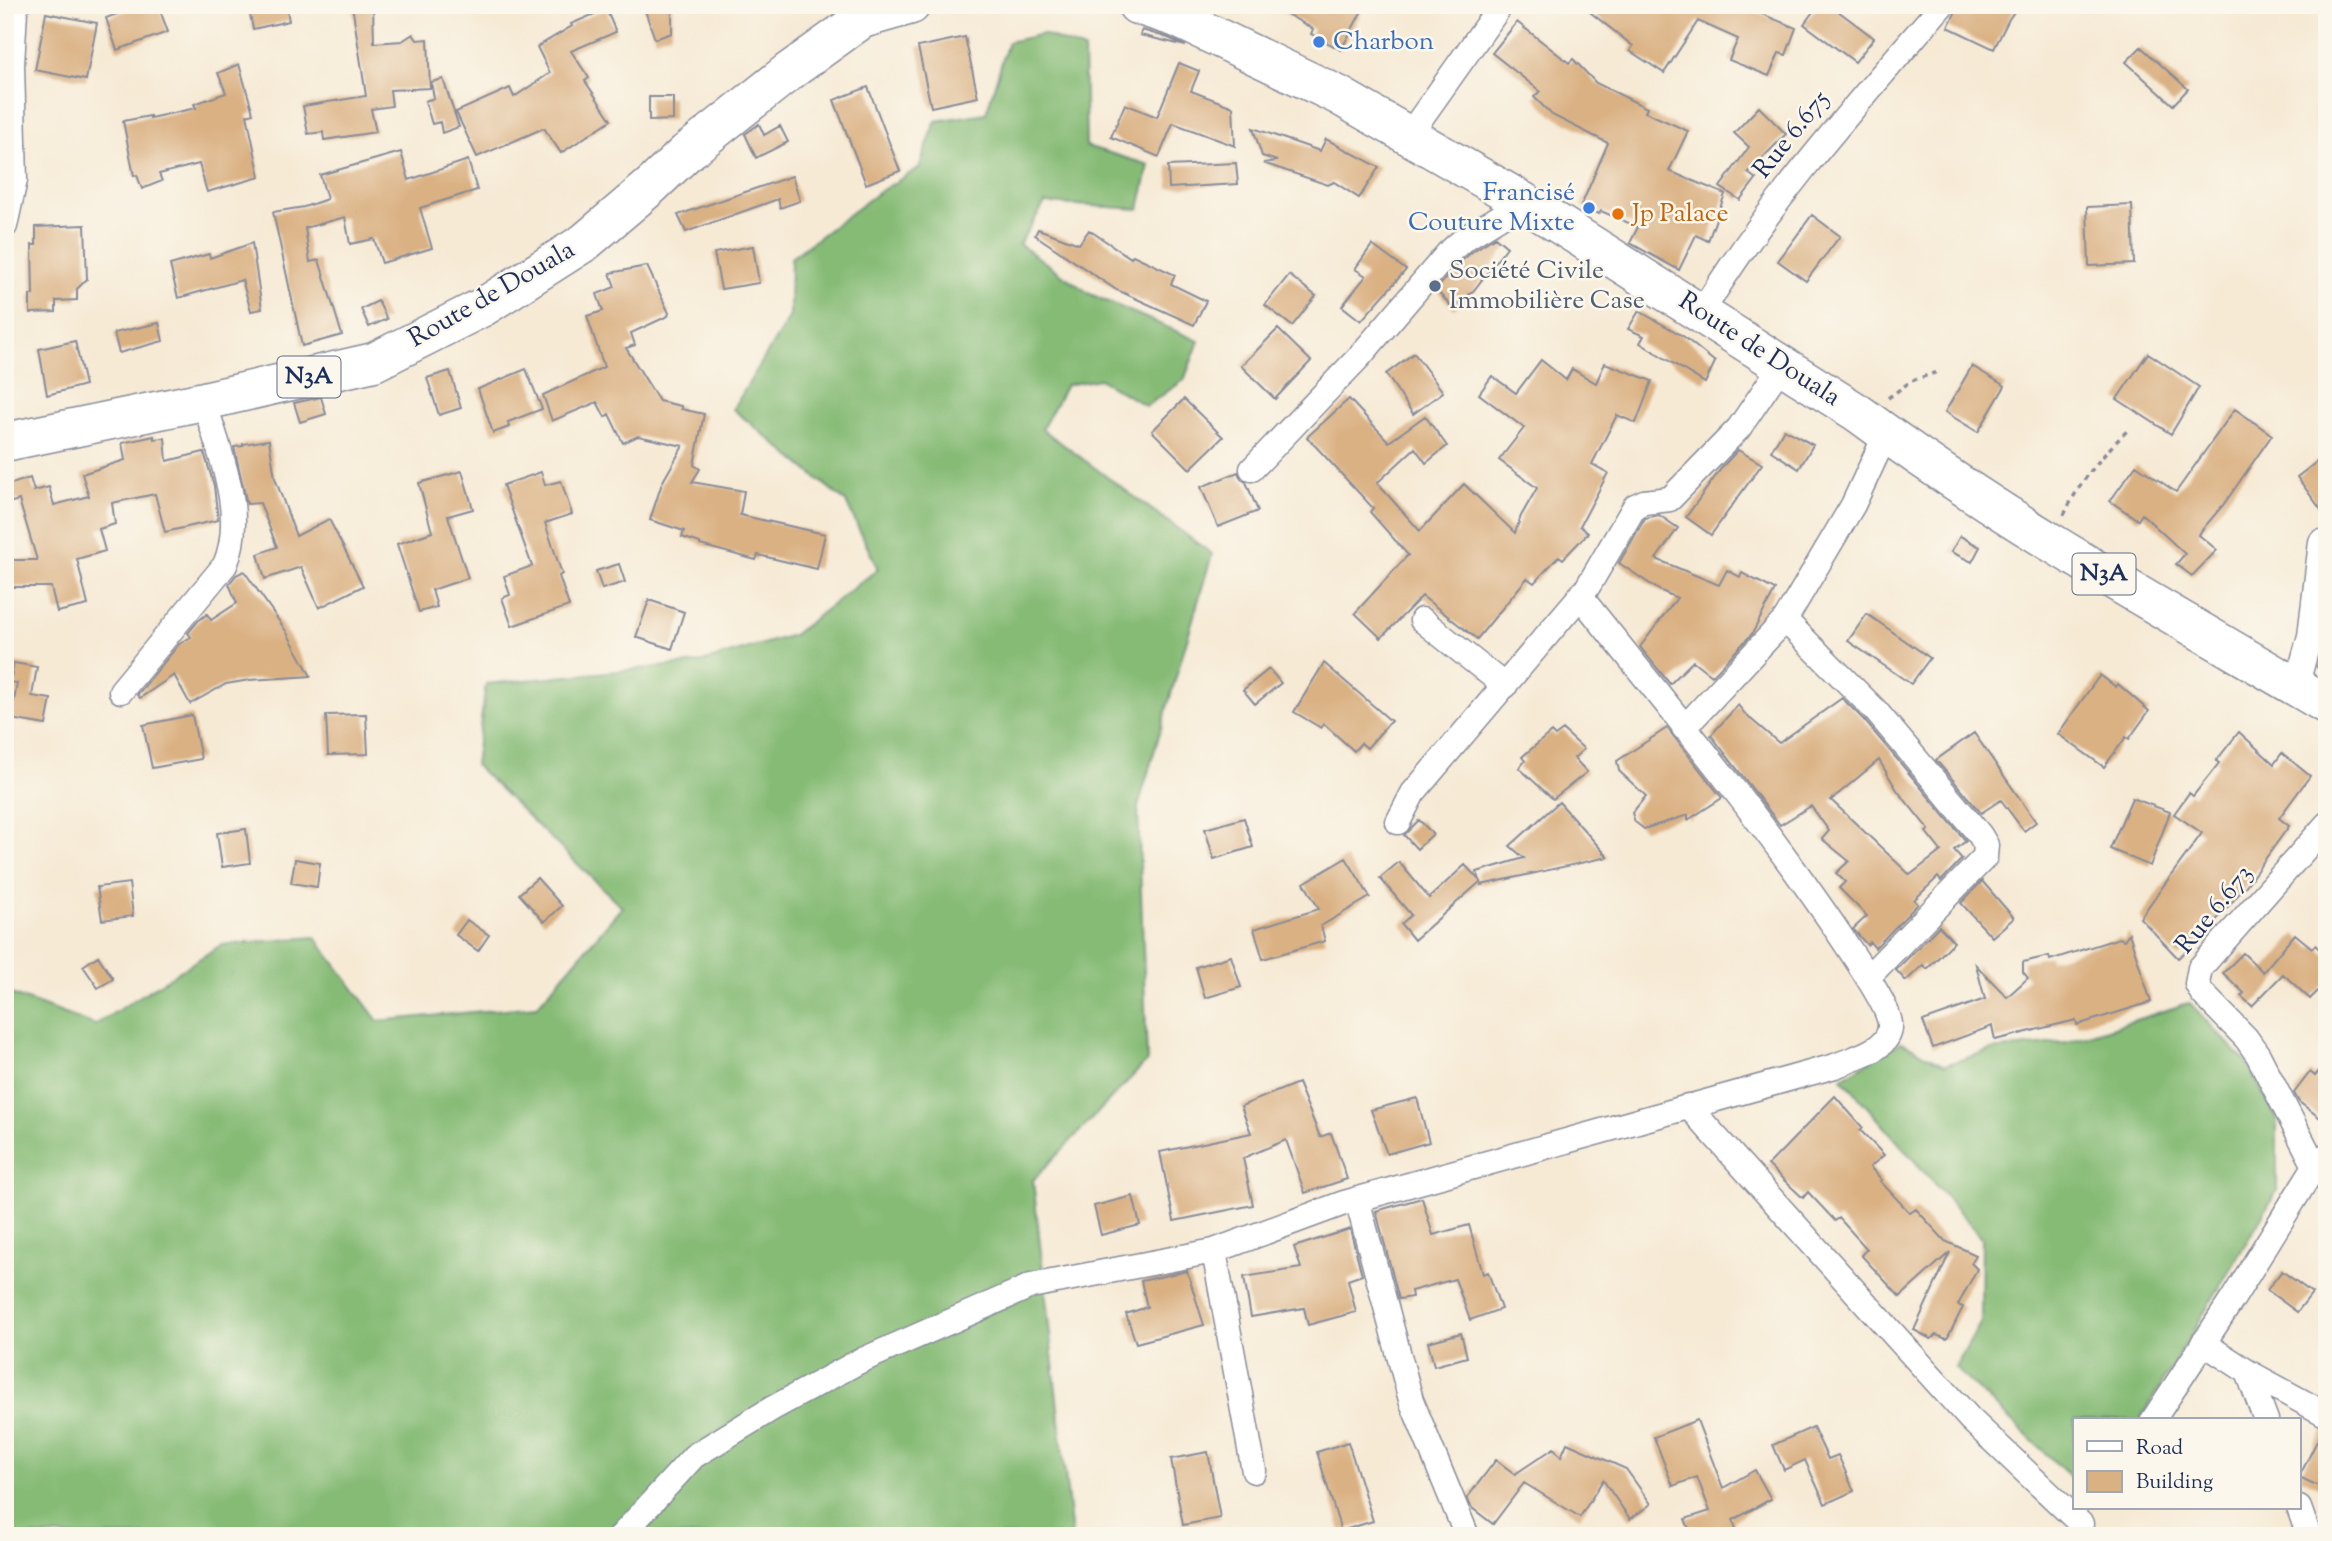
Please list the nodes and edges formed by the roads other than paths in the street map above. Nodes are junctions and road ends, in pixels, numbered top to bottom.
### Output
1 (17, 5) edge
2 (911, 5) edge
3 (1137, 5) edge
4 (1502, 5) edge
5 (1942, 5) edge
6 (856, 12) edge
7 (1409, 135) junction
8 (1524, 202) junction
9 (5, 226) edge
10 (1702, 313) junction
11 (1781, 366) junction
12 (204, 401) junction
13 (1872, 424) junction
14 (5, 442) edge
15 (1252, 469) dead end
16 (2321, 542) dead end
17 (1580, 596) junction
18 (1422, 620) dead end
19 (1785, 620) junction
20 (1505, 686) junction
21 (121, 691) dead end
22 (2311, 696) edge
23 (1684, 728) junction
24 (1398, 822) dead end
25 (2327, 824) edge
26 (1868, 977) junction
27 (1688, 1106) junction
28 (2321, 1160) edge
29 (1357, 1199) junction
30 (1214, 1251) junction
31 (2203, 1343) junction
32 (2248, 1372) junction
33 (2327, 1415) edge
34 (2154, 1418) edge
35 (2265, 1418) edge
36 (1254, 1471) dead end
37 (2299, 1510) edge
38 (2083, 1523) edge
39 (621, 1536) edge
40 (1467, 1536) edge
41 (2309, 1536) edge

1 - 9 street
2 - 6 highway, Route de Douala / N3A
3 - 7 highway, Route de Douala / N3A
4 - 7 street
5 - 10 street, Rue 6.675
6 - 12 highway, Route de Douala / N3A
7 - 8 highway, Route de Douala / N3A
8 - 10 highway, Route de Douala / N3A
8 - 15 street
10 - 11 highway, Route de Douala / N3A
11 - 13 highway, Route de Douala / N3A
11 - 17 street
12 - 14 highway, Route de Douala / N3A
12 - 21 street
13 - 19 street
13 - 22 highway, Route de Douala / N3A
16 - 22 street
17 - 20 street
17 - 23 street
18 - 20 street
19 - 23 street
19 - 26 street
20 - 24 street
23 - 26 street
25 - 28 street, Rue 6.673
26 - 27 street
27 - 29 street
27 - 38 street
28 - 31 street
29 - 30 street
29 - 40 street
30 - 36 street
30 - 39 street
31 - 32 street
31 - 34 street
32 - 33 street
32 - 35 street
37 - 41 street

